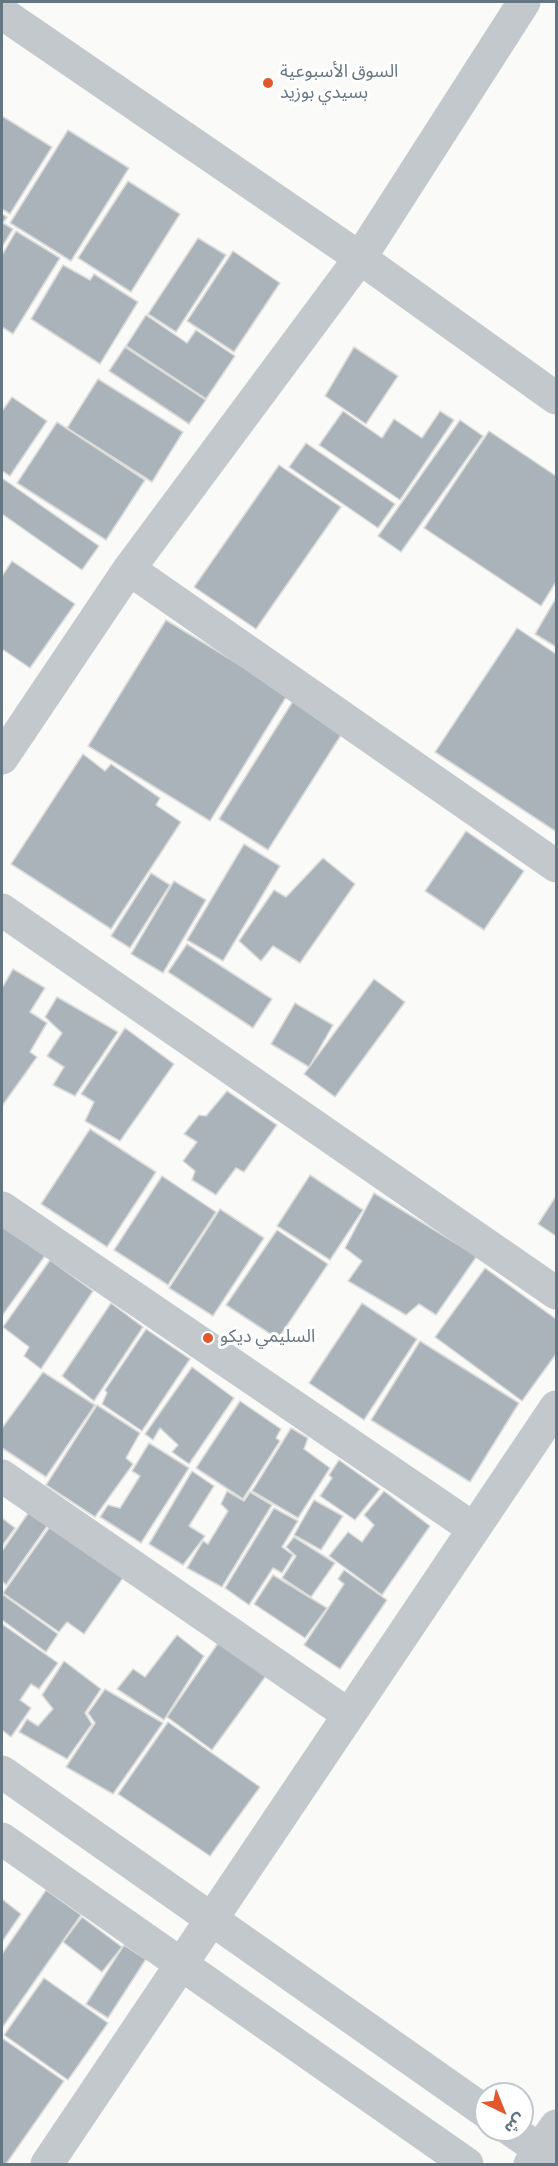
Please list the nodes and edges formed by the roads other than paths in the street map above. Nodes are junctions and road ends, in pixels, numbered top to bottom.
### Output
1 (524, 2) edge
2 (2, 13) edge
3 (360, 258) junction
4 (556, 398) edge
5 (129, 569) junction
6 (2, 758) edge
7 (556, 866) edge
8 (2, 910) edge
9 (2, 1208) edge
10 (556, 1293) edge
11 (556, 1407) edge
12 (2, 1476) edge
13 (474, 1529) junction
14 (349, 1715) junction
15 (2, 1772) edge
16 (2, 1839) edge
17 (212, 1919) junction
18 (182, 1964) junction
19 (474, 2104) edge
20 (532, 2142) edge
21 (546, 2150) edge
22 (47, 2164) edge
23 (468, 2164) edge

1 - 3 street
2 - 3 street
3 - 4 street
3 - 5 street
5 - 6 street
5 - 7 street
8 - 10 street
9 - 13 street
11 - 13 street
12 - 14 street
13 - 14 street
14 - 17 street
15 - 17 street
16 - 18 street
17 - 18 street
17 - 19 street
18 - 22 street
18 - 23 street
20 - 21 street

